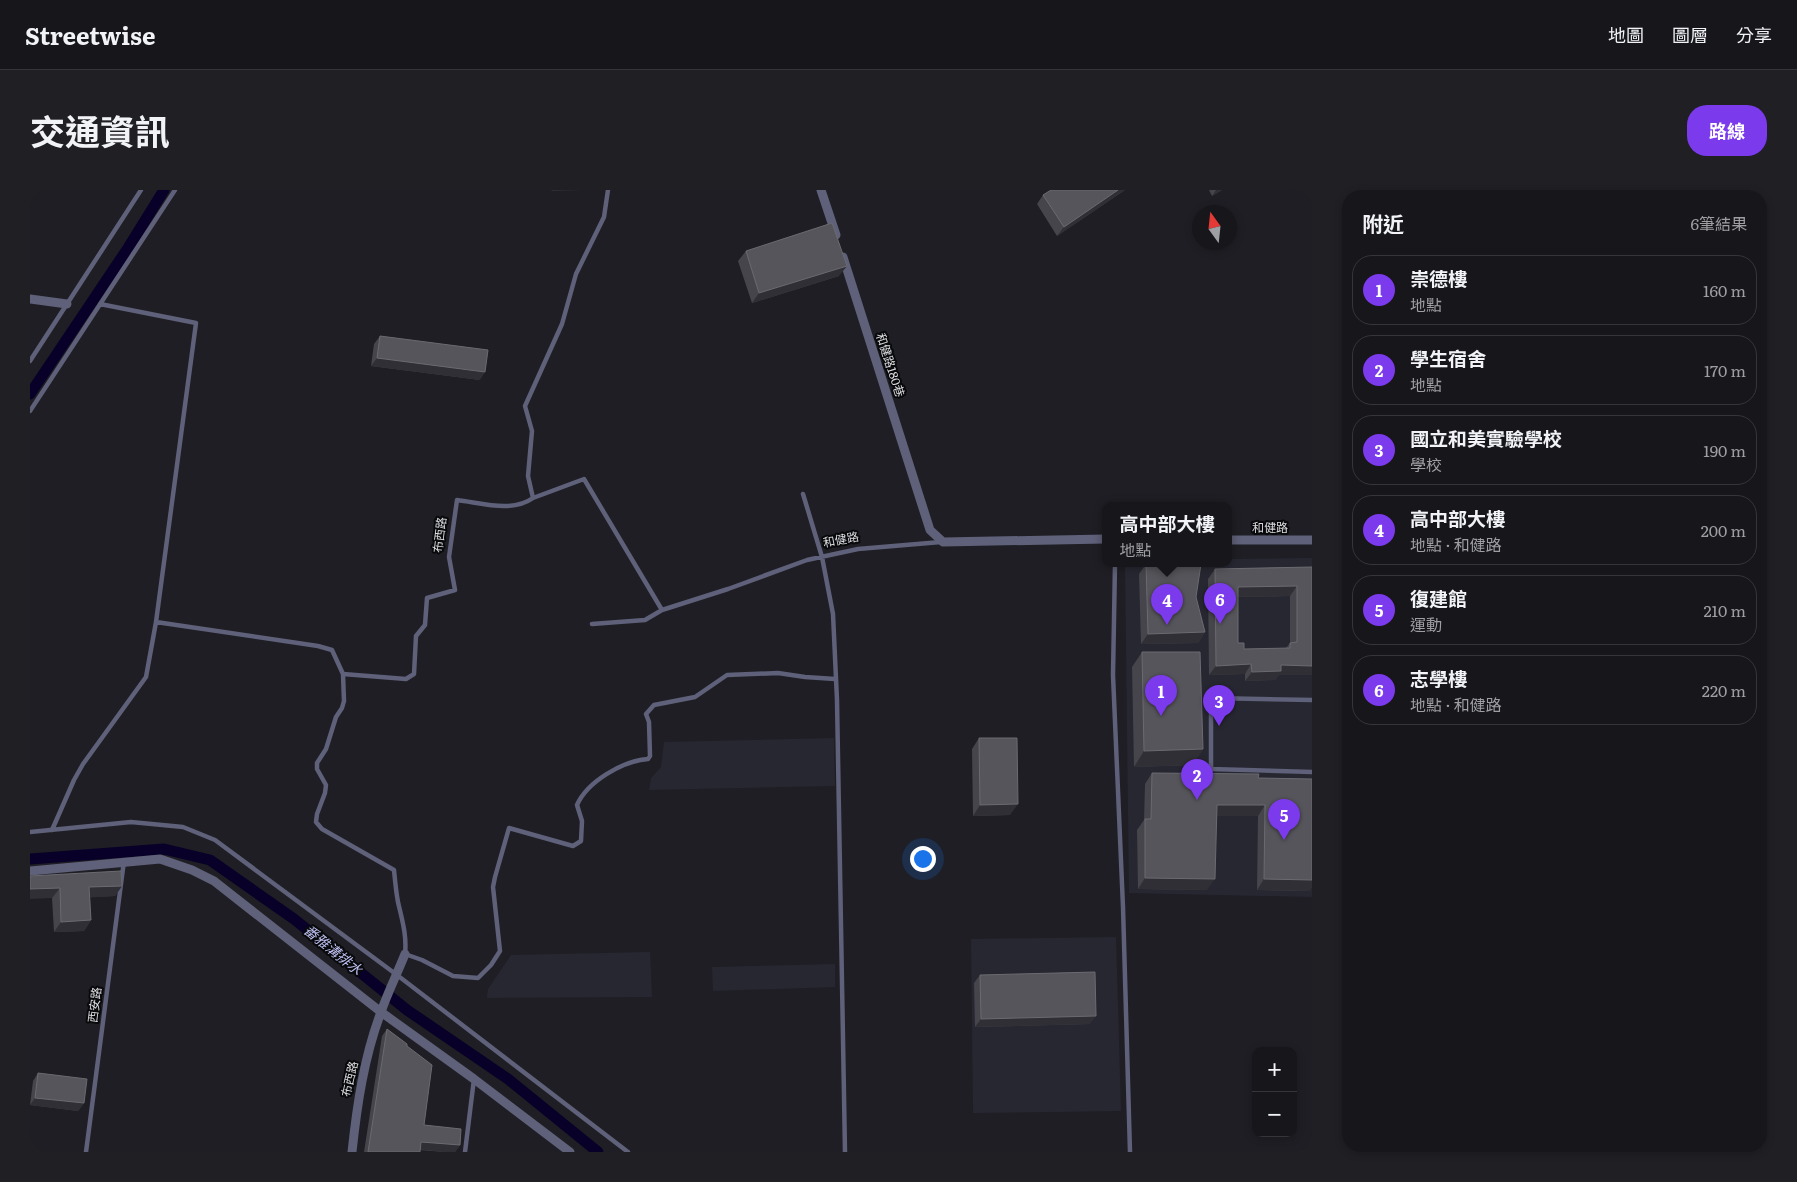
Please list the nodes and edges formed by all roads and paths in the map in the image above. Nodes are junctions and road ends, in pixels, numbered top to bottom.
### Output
1 (141, 190) edge
2 (175, 190) edge
3 (608, 190) edge
4 (822, 190) edge
5 (30, 299) edge
6 (67, 304) junction
7 (100, 304) junction
8 (30, 361) edge
9 (30, 411) edge
10 (803, 494) dead end
11 (533, 498) junction
12 (1102, 539) edge
13 (1232, 540) edge
14 (1312, 540) edge
15 (943, 542) junction
16 (822, 556) junction
17 (1115, 567) edge
18 (662, 610) junction
19 (156, 622) junction
20 (592, 624) dead end
21 (343, 674) junction
22 (835, 679) junction
23 (1312, 700) edge
24 (1312, 772) edge
25 (52, 830) junction
26 (30, 832) edge
27 (124, 865) junction
28 (30, 871) edge
29 (404, 954) junction
30 (396, 978) junction
31 (383, 1008) junction
32 (474, 1079) junction
33 (86, 1152) edge
34 (352, 1152) edge
35 (465, 1152) edge
36 (570, 1152) edge
37 (628, 1152) edge
38 (844, 1152) edge
39 (1130, 1152) edge

1 - 6 lane
2 - 7 lane
3 - 11 lane
4 - 15 street, 和健路180巷
5 - 6 street
6 - 8 lane
7 - 9 lane
7 - 19 lane
10 - 16 lane
11 - 18 lane, 布西路
11 - 21 lane, 布西路
12 - 15 street, 和健路
13 - 14 street, 和健路
15 - 16 lane, 和健路
16 - 18 lane, 和健路
16 - 22 lane
17 - 39 lane
18 - 20 lane, 和健路
19 - 21 lane
19 - 25 lane
21 - 29 lane
22 - 29 lane
22 - 38 lane
23 - 24 lane
25 - 26 lane
25 - 30 lane
27 - 28 street
27 - 31 street
27 - 33 lane, 西安路
29 - 30 street, 布西路
30 - 31 street, 布西路
30 - 37 lane
31 - 32 street
31 - 34 street, 布西路
32 - 35 lane
32 - 36 street

